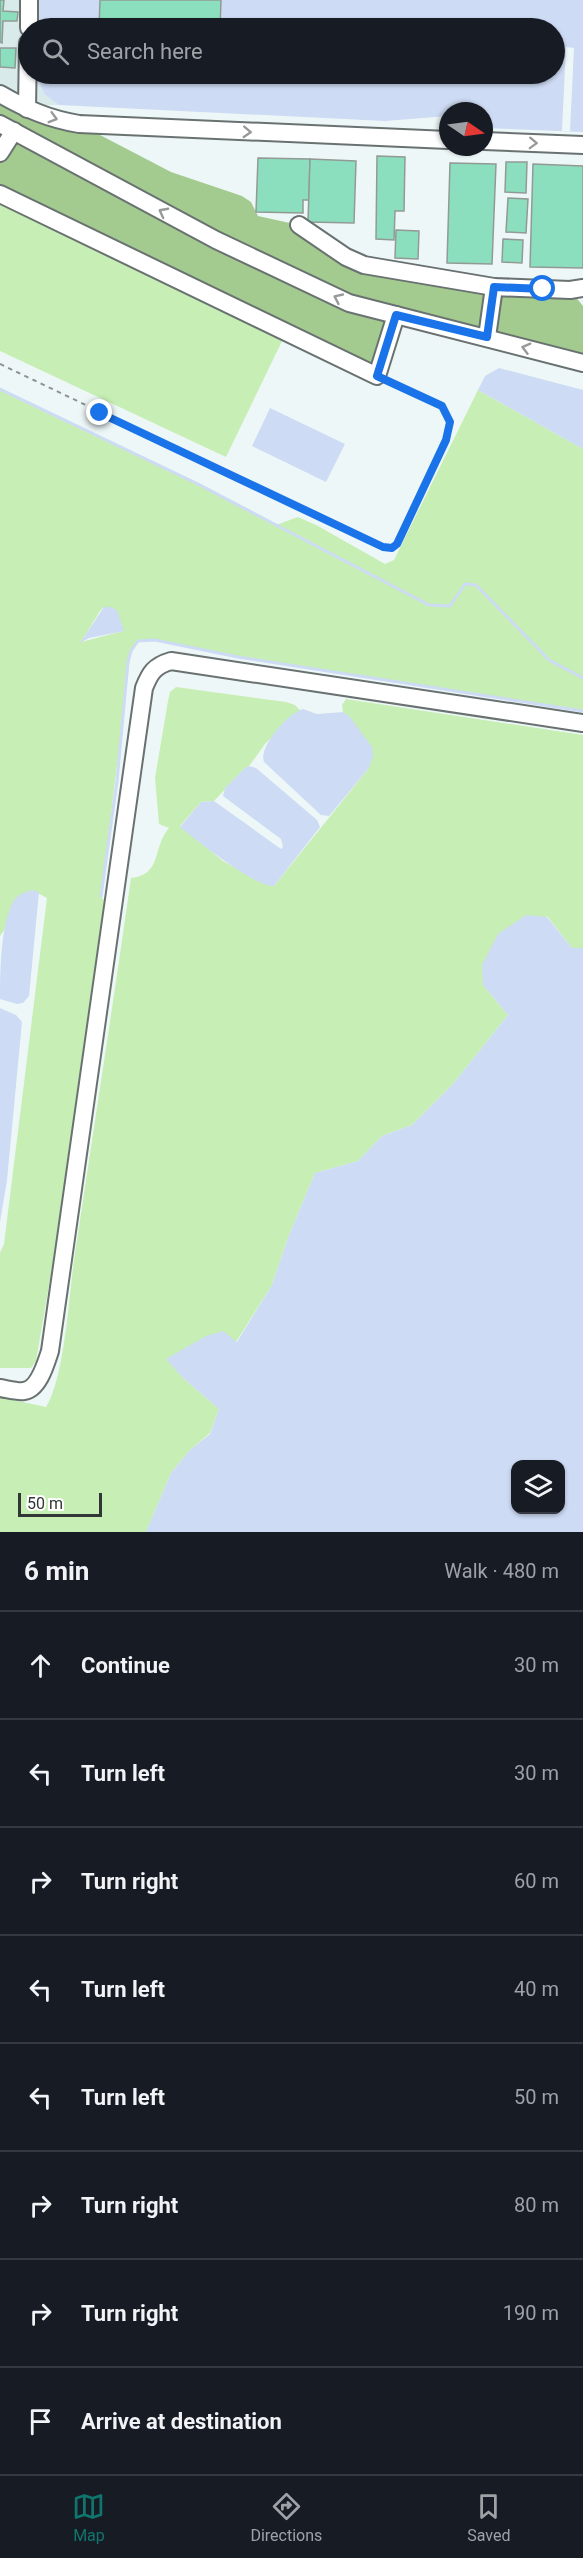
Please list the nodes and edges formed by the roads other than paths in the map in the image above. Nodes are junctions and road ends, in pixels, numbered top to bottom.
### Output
1 (29, 0) edge
2 (29, 18) edge
3 (27, 84) edge
4 (0, 94) edge
5 (27, 109) junction
6 (7, 128) edge
7 (439, 140) edge
8 (493, 141) edge
9 (583, 145) edge
10 (0, 153) edge
11 (0, 194) edge
12 (299, 225) dead end
13 (494, 287) junction
14 (583, 288) edge
15 (396, 315) junction
16 (487, 337) junction
17 (583, 363) edge
18 (583, 723) edge
19 (0, 1388) edge

1 - 2 lane
3 - 5 lane
4 - 5 lane
5 -> 7 lane
6 - 10 lane
15 -> 6 lane
8 -> 9 lane
11 - 15 lane
12 - 13 lane
13 - 14 lane
13 - 16 lane
15 - 16 lane
17 -> 16 lane
18 - 19 lane

